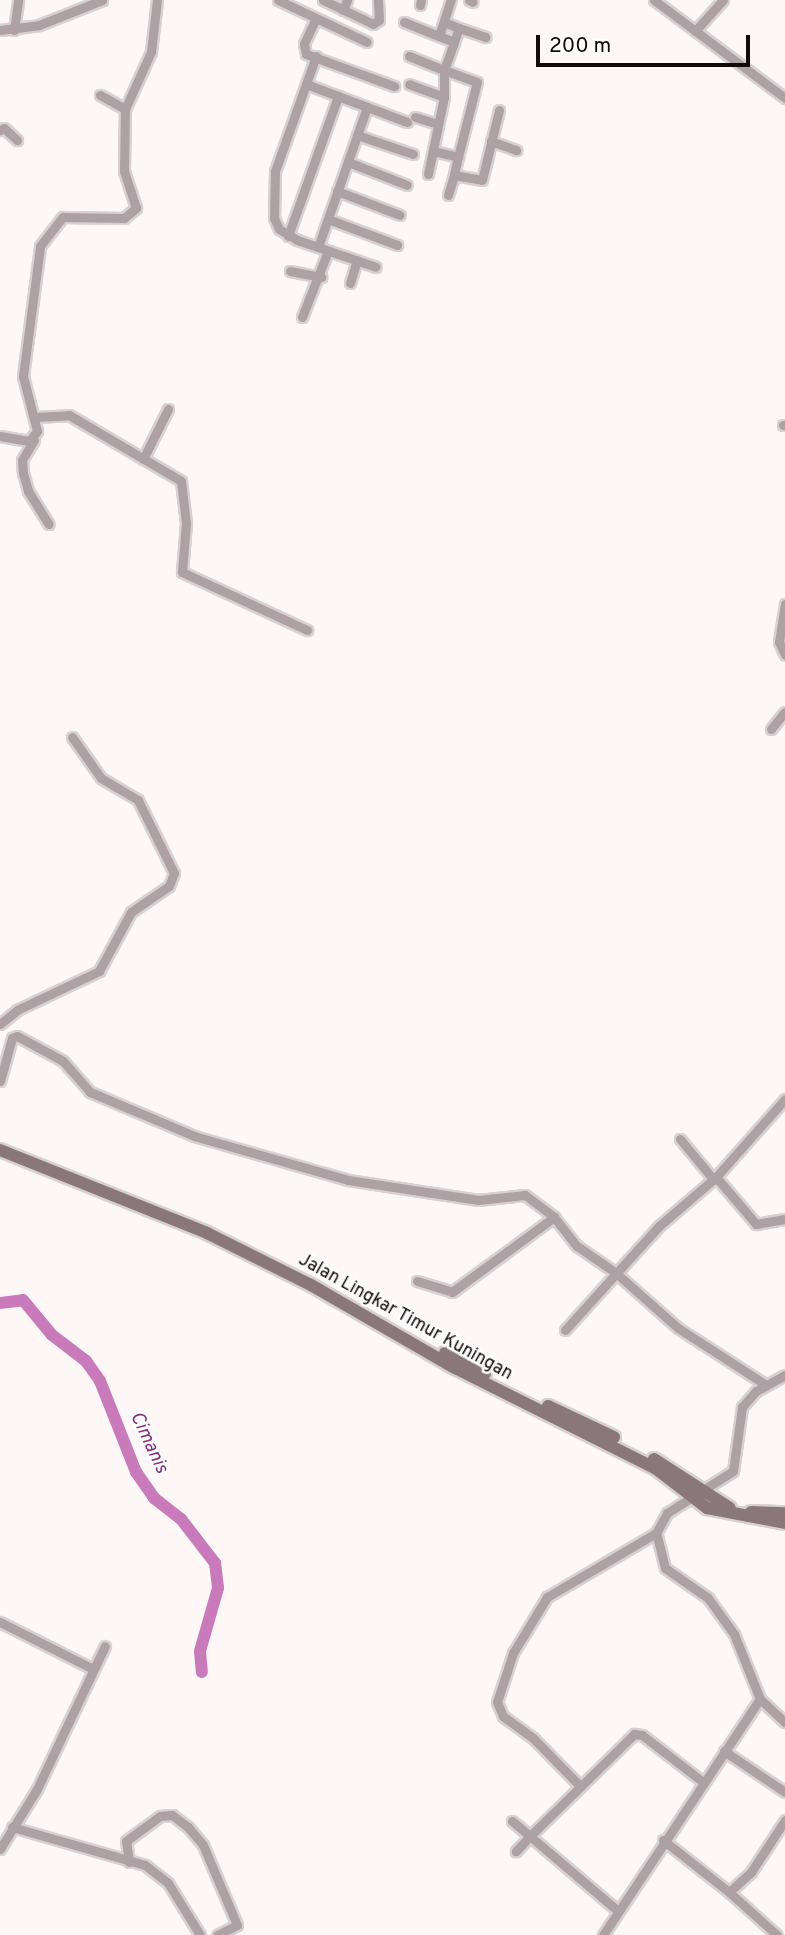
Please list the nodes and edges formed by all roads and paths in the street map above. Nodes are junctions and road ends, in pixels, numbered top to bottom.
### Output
1 (18, 0) edge
2 (102, 0) edge
3 (157, 0) edge
4 (278, 0) edge
5 (323, 0) edge
6 (347, 0) edge
7 (378, 0) edge
8 (451, 0) edge
9 (654, 0) edge
10 (723, 0) edge
11 (343, 10) junction
12 (315, 20) junction
13 (404, 22) dead end
14 (444, 22) junction
15 (459, 28) junction
16 (0, 30) edge
17 (14, 30) junction
18 (695, 31) junction
19 (439, 36) junction
20 (485, 37) dead end
21 (367, 42) dead end
22 (454, 42) junction
23 (316, 56) junction
24 (409, 57) dead end
25 (444, 70) junction
26 (306, 84) junction
27 (409, 84) dead end
28 (394, 86) dead end
29 (100, 94) dead end
30 (338, 96) junction
31 (444, 97) junction
32 (785, 98) edge
33 (367, 107) junction
34 (125, 109) junction
35 (499, 110) dead end
36 (438, 124) junction
37 (0, 130) edge
38 (357, 135) junction
39 (17, 140) dead end
40 (491, 141) junction
41 (433, 150) junction
42 (516, 150) dead end
43 (414, 154) dead end
44 (458, 157) junction
45 (348, 162) junction
46 (428, 174) dead end
47 (454, 175) junction
48 (407, 185) dead end
49 (337, 191) junction
50 (448, 195) dead end
51 (400, 215) dead end
52 (327, 219) junction
53 (288, 236) junction
54 (397, 245) dead end
55 (318, 247) junction
56 (328, 251) junction
57 (357, 260) junction
58 (376, 267) dead end
59 (290, 271) dead end
60 (321, 277) junction
61 (350, 283) dead end
62 (302, 317) dead end
63 (168, 409) dead end
64 (35, 416) junction
65 (0, 436) edge
66 (34, 440) junction
67 (143, 459) junction
68 (49, 524) dead end
69 (785, 604) edge
70 (307, 629) dead end
71 (785, 655) edge
72 (785, 712) edge
73 (771, 729) dead end
74 (72, 737) dead end
75 (0, 1024) edge
76 (0, 1081) edge
77 (785, 1099) edge
78 (680, 1139) dead end
79 (0, 1142) edge
80 (0, 1150) edge
81 (715, 1179) junction
82 (554, 1217) junction
83 (785, 1219) edge
84 (616, 1273) junction
85 (417, 1281) dead end
86 (565, 1330) dead end
87 (785, 1375) edge
88 (766, 1385) junction
89 (697, 1495) junction
90 (785, 1514) edge
91 (785, 1523) edge
92 (656, 1533) junction
93 (0, 1622) edge
94 (105, 1646) dead end
95 (91, 1668) junction
96 (760, 1699) junction
97 (785, 1722) edge
98 (724, 1751) junction
99 (702, 1782) junction
100 (580, 1787) junction
101 (785, 1792) edge
102 (512, 1821) dead end
103 (785, 1821) edge
104 (12, 1827) junction
105 (530, 1836) junction
106 (663, 1840) junction
107 (0, 1849) edge
108 (516, 1851) dead end
109 (129, 1862) junction
110 (729, 1892) junction
111 (618, 1911) junction
112 (200, 1935) edge
113 (218, 1935) edge
114 (603, 1935) edge
115 (777, 1935) edge

1 - 17 street
2 - 17 street
3 - 34 street
4 - 12 street
5 - 11 street
6 - 11 street
7 - 11 street
8 - 14 street
9 - 18 street
10 - 18 street
12 - 21 street
12 - 23 street
13 - 19 street
14 - 15 street
14 - 19 street
15 - 20 street
15 - 22 street
16 - 17 street
18 - 32 street
19 - 22 street
22 - 25 street
23 - 26 street
23 - 28 street
24 - 25 street
25 - 31 street
25 - 44 street
26 - 30 street
26 - 53 street
27 - 31 street
29 - 34 street
30 - 33 street
30 - 53 street
31 - 36 street
33 - 36 street
33 - 38 street
34 - 64 street
35 - 40 street
36 - 41 street
37 - 39 street
38 - 43 street
38 - 45 street
40 - 42 street
40 - 47 street
41 - 44 street
41 - 46 street
44 - 47 street
45 - 48 street
45 - 49 street
47 - 50 street
49 - 51 street
49 - 52 street
52 - 54 street
52 - 55 street
53 - 55 street
55 - 56 street
56 - 57 street
56 - 60 street
57 - 58 street
57 - 61 street
59 - 60 street
60 - 62 street
63 - 67 street
64 - 66 street
64 - 67 street
65 - 66 street
66 - 68 street
67 - 70 street
69 - 71 street
72 - 73 street
74 - 75 street
76 - 82 street
77 - 81 street
78 - 81 street
79 - 89 main road, Jalan Lingkar Timur Kuningan
80 - 89 main road, Jalan Lingkar Timur Kuningan
81 - 83 street
81 - 84 street
82 - 84 street
82 - 85 street
84 - 86 street
84 - 88 street
87 - 88 street
88 - 89 street
89 - 90 main road, Jalan Lingkar Timur Kuningan
89 - 91 main road, Jalan Lingkar Timur Kuningan
89 - 92 street
92 - 96 street
92 - 100 street
93 - 95 street
94 - 95 street
95 - 104 street
96 - 97 street
96 - 98 street
98 - 99 street
98 - 101 street
99 - 100 street
99 - 106 street
100 - 105 street
102 - 105 street
103 - 110 street
104 - 107 street
104 - 109 street
105 - 108 street
105 - 111 street
106 - 110 street
106 - 111 street
109 - 112 street
109 - 113 street
110 - 115 street
111 - 114 street

